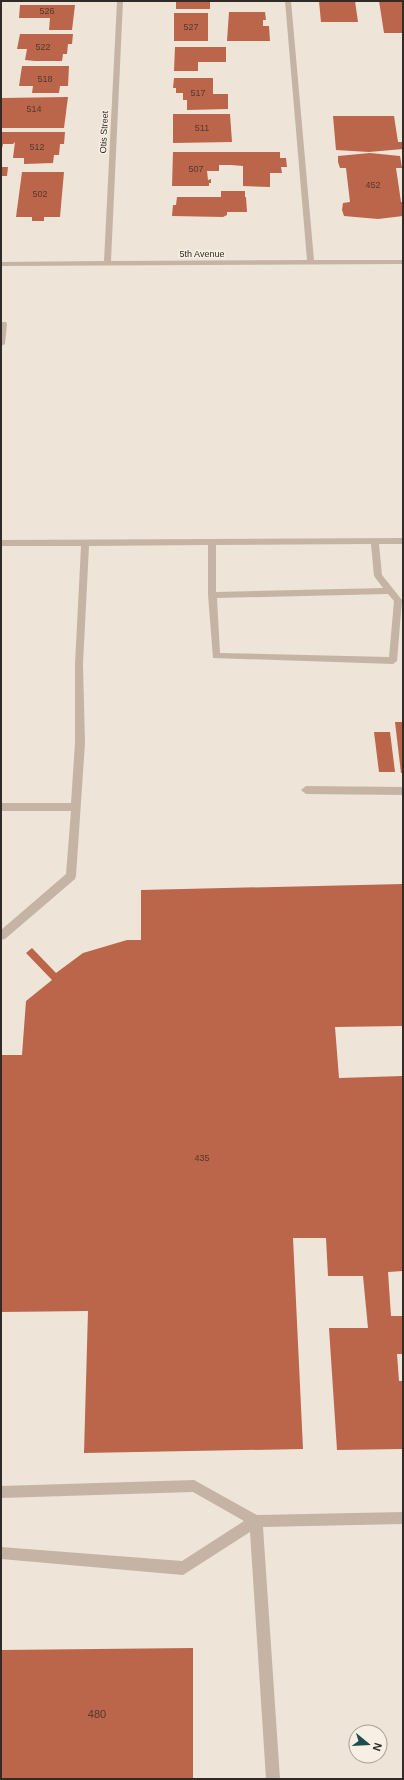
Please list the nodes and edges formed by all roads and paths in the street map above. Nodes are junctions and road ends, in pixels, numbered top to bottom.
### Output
1 (120, 1) edge
2 (288, 1) edge
3 (403, 262) edge
4 (106, 263) junction
5 (311, 263) junction
6 (1, 264) edge
7 (3, 324) dead end
8 (1, 344) edge
9 (212, 542) junction
10 (375, 542) junction
11 (403, 542) edge
12 (1, 543) edge
13 (85, 543) junction
14 (391, 591) junction
15 (212, 595) junction
16 (306, 790) dead end
17 (403, 791) edge
18 (1, 807) edge
19 (76, 807) junction
20 (1, 936) edge
21 (1, 1492) edge
22 (403, 1518) edge
23 (256, 1521) junction
24 (1, 1553) edge
25 (273, 1779) edge

1 - 4 street, Otis Street
2 - 5 street
3 - 5 street, 5th Avenue
4 - 5 street, 5th Avenue
4 - 6 street, 5th Avenue
7 - 8 street
9 - 10 street
9 - 13 street
9 - 15 street
10 - 11 street
10 - 14 street
12 - 13 street
13 - 19 street
14 - 15 street
14 - 15 street
16 - 17 street
18 - 19 street
19 - 20 street
21 - 23 street
22 - 23 street
23 - 24 street
23 - 25 street

